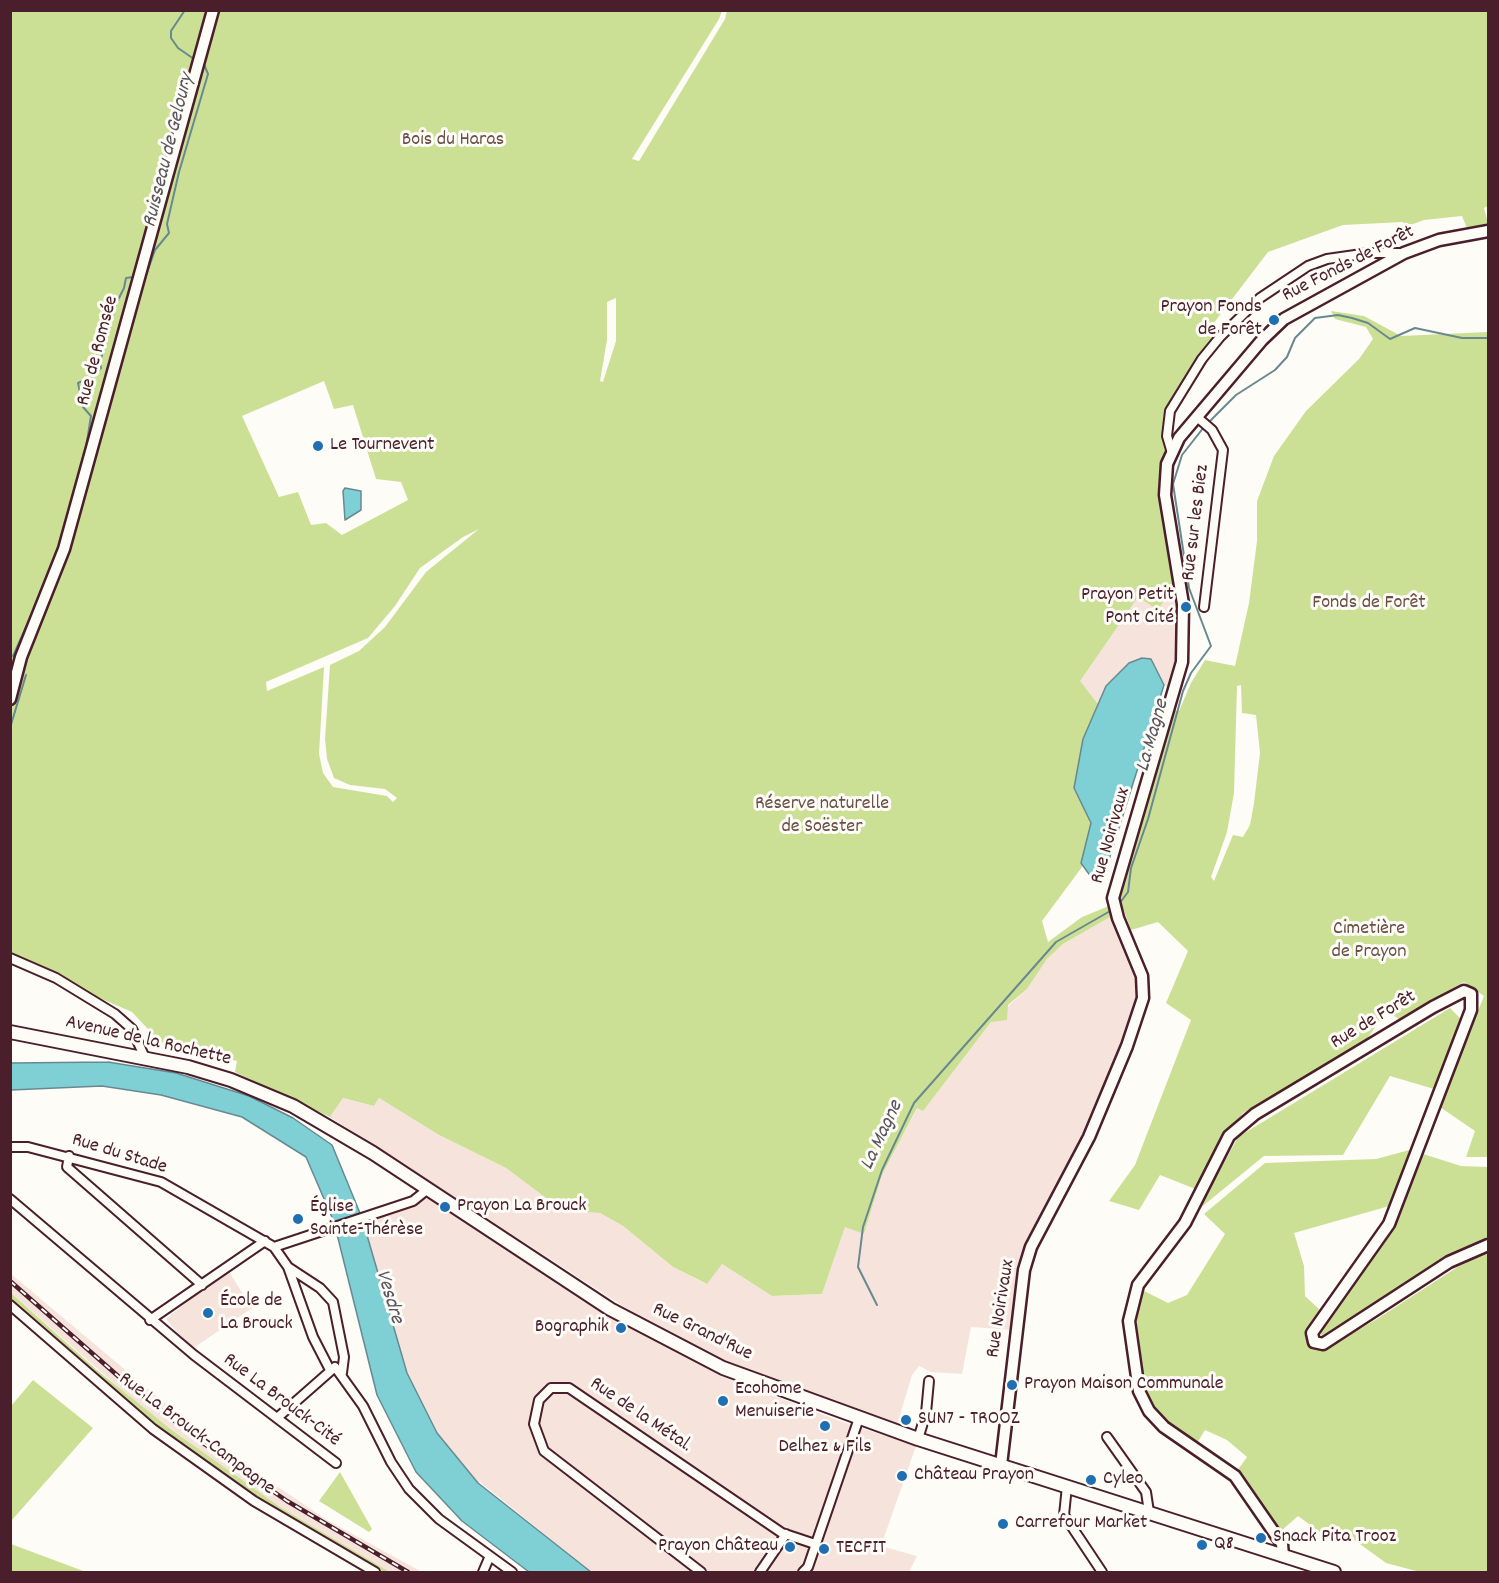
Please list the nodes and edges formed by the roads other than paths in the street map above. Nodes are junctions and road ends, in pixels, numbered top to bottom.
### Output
1 (213, 10) edge
2 (1488, 231) edge
3 (1404, 253) junction
4 (1200, 419) junction
5 (1172, 454) junction
6 (1204, 607) dead end
7 (10, 699) edge
8 (10, 958) edge
9 (10, 1032) edge
10 (145, 1059) junction
11 (10, 1147) edge
12 (373, 1153) joint
13 (69, 1156) junction
14 (428, 1189) junction
15 (10, 1198) edge
16 (265, 1241) junction
17 (1488, 1245) edge
18 (274, 1247) junction
19 (288, 1267) junction
20 (202, 1285) junction
21 (10, 1305) edge
22 (150, 1320) junction
23 (330, 1370) junction
24 (342, 1373) junction
25 (929, 1380) dead end
26 (277, 1418) junction
27 (859, 1418) junction
28 (1107, 1437) dead end
29 (918, 1438) junction
30 (336, 1463) dead end
31 (1001, 1465) junction
32 (1067, 1486) junction
33 (1149, 1512) junction
34 (786, 1534) junction
35 (815, 1544) junction
36 (1283, 1556) junction
37 (489, 1558) junction
38 (375, 1572) edge
39 (483, 1572) edge
40 (512, 1572) edge
41 (701, 1572) edge
42 (760, 1572) edge
43 (803, 1572) edge
44 (1102, 1572) edge
45 (1334, 1572) edge

1 - 7 street, Rue de Romsée
2 - 3 street, Rue Fonds de Forêt
3 - 4 street, Rue Fonds de Forêt
3 - 5 street
4 - 5 street, Rue Noirivaux
4 - 6 street, Rue sur les Biez
5 - 31 street, Rue Noirivaux
8 - 10 street
9 - 10 main road, Avenue de la Rochette
10 - 12 main road, Avenue de la Rochette
11 - 13 street, Rue du Stade
12 - 14 main road, Rue Grand'Rue
13 - 16 street, Rue du Stade
13 - 20 street
14 - 18 street
14 - 27 main road, Rue Grand'Rue
15 - 22 street, Rue La Brouck-Cité
16 - 18 street, Rue du Stade
16 - 20 street
17 - 36 street, Rue de Forêt
18 - 19 street
19 - 23 street
19 - 24 street
20 - 22 street
21 - 38 street, Rue La Brouck-Campagne
22 - 26 street, Rue La Brouck-Cité
23 - 24 street
23 - 26 street
24 - 37 street
25 - 29 street
26 - 30 street, Rue La Brouck-Cité
27 - 29 main road, Rue Grand'Rue
27 - 35 street
28 - 33 street
29 - 31 main road, Rue Grand'Rue
31 - 32 main road, Rue Grand'Rue
32 - 33 main road, Rue Grand'Rue
32 - 44 street
33 - 36 main road, Rue Grand'Rue
34 - 35 street, Rue de la Métal.
34 - 41 street, Rue de la Métal.
34 - 42 street
35 - 43 street
36 - 45 main road, Rue Grand'Rue
37 - 39 street
37 - 40 street

